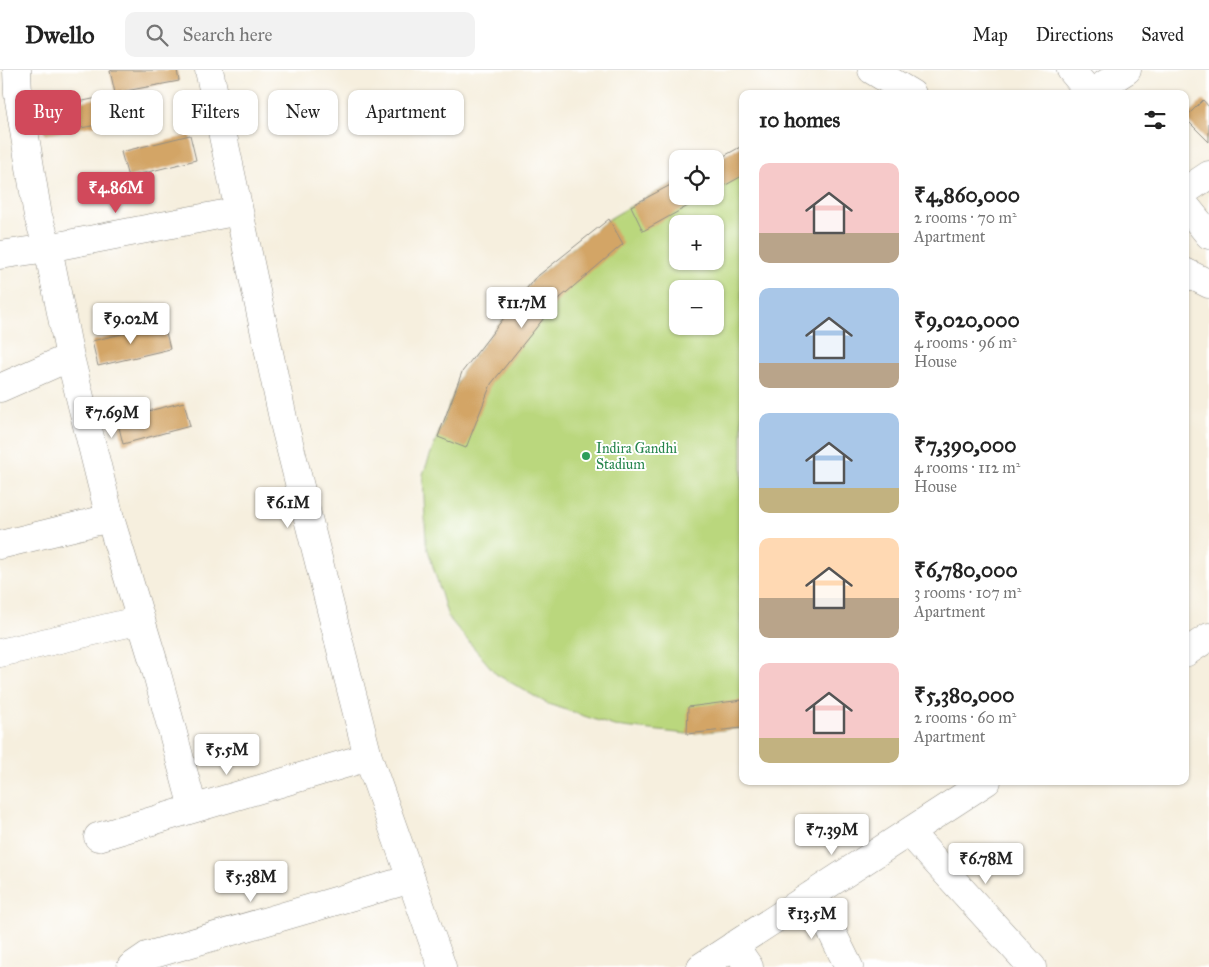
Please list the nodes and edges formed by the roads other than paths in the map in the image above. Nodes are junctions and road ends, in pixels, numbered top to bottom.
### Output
1 (17, 70) edge
2 (209, 70) edge
3 (872, 70) edge
4 (1071, 70) edge
5 (1127, 70) edge
6 (905, 90) edge
7 (1088, 90) edge
8 (1097, 90) edge
9 (1209, 175) edge
10 (1189, 188) edge
11 (1189, 210) edge
12 (239, 211) junction
13 (1209, 235) edge
14 (48, 248) junction
15 (0, 254) edge
16 (1189, 274) edge
17 (1209, 284) edge
18 (70, 357) junction
19 (0, 388) edge
20 (110, 518) junction
21 (0, 544) edge
22 (140, 620) junction
23 (1209, 637) edge
24 (1189, 650) edge
25 (0, 653) edge
26 (368, 757) junction
27 (981, 785) edge
28 (193, 808) junction
29 (909, 832) junction
30 (98, 837) dead end
31 (411, 879) junction
32 (813, 894) junction
33 (742, 956) edge
34 (131, 967) edge
35 (442, 967) edge
36 (701, 967) edge
37 (849, 967) edge
38 (1032, 967) edge

1 - 14 street
2 - 12 street
3 - 6 street
4 - 7 street
5 - 8 street
9 - 10 street
11 - 13 street
12 - 14 street
12 - 26 street
14 - 15 street
14 - 18 street
16 - 17 street
18 - 19 street
18 - 20 street
20 - 21 street
20 - 22 street
22 - 25 street
22 - 28 street
23 - 24 street
26 - 28 street
26 - 31 street
27 - 29 street
28 - 30 street
29 - 32 street
29 - 38 street
31 - 34 street
31 - 35 street
32 - 33 street
32 - 37 street
33 - 36 street

